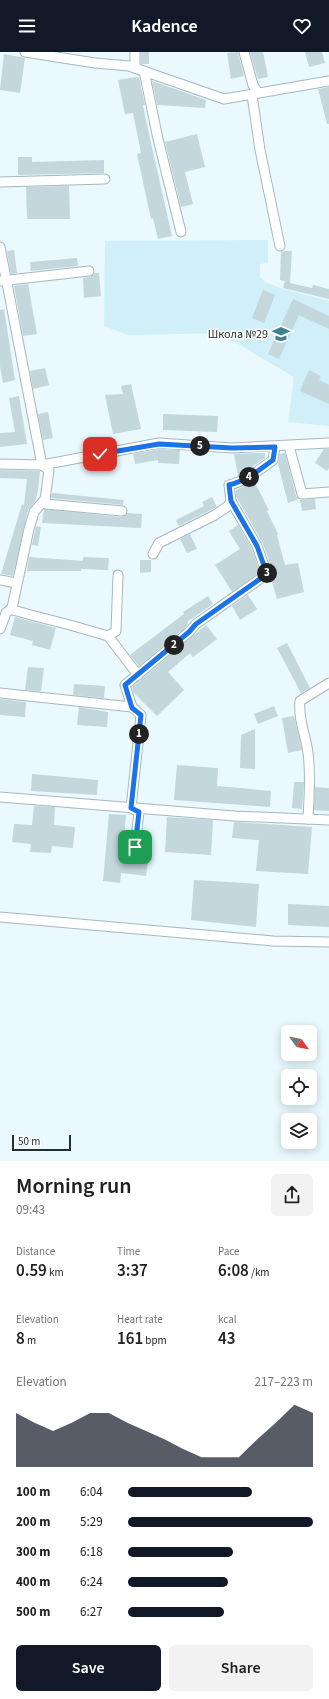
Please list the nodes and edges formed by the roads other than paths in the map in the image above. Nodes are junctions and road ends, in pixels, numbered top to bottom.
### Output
1 (25, 52) edge
2 (135, 52) edge
3 (244, 52) edge
4 (140, 70) junction
5 (329, 81) edge
6 (255, 94) junction
7 (105, 179) dead end
8 (0, 182) edge
9 (181, 232) dead end
10 (280, 246) dead end
11 (0, 247) edge
12 (89, 271) dead end
13 (4, 281) edge
14 (329, 443) edge
15 (289, 446) junction
16 (275, 447) junction
17 (0, 464) edge
18 (42, 465) junction
19 (329, 492) edge
20 (44, 500) junction
21 (231, 501) junction
22 (122, 511) dead end
23 (153, 554) dead end
24 (118, 575) dead end
25 (0, 580) edge
26 (16, 583) junction
27 (12, 608) junction
28 (0, 629) edge
29 (108, 636) junction
30 (138, 675) junction
31 (329, 683) edge
32 (0, 693) edge
33 (132, 708) junction
34 (0, 798) edge
35 (131, 808) junction
36 (308, 819) junction
37 (329, 820) edge
38 (135, 847) dead end
39 (0, 917) edge
40 (329, 942) edge

1 - 4 street
2 - 4 street
3 - 6 street
4 - 6 street
4 - 9 street
5 - 6 street
6 - 10 street
7 - 8 street
11 - 13 street
12 - 13 street
13 - 18 street
14 - 15 street
15 - 16 street
15 - 19 street
16 - 18 street
16 - 21 street
17 - 18 street
18 - 20 street
20 - 22 street
20 - 26 street
21 - 23 street
21 - 30 street
24 - 29 street
25 - 26 street
26 - 27 street
27 - 28 street
27 - 29 street
29 - 30 street
30 - 33 street
31 - 36 street
32 - 33 street
33 - 35 street
34 - 35 street
35 - 36 street
35 - 38 street
36 - 37 street
39 - 40 street

